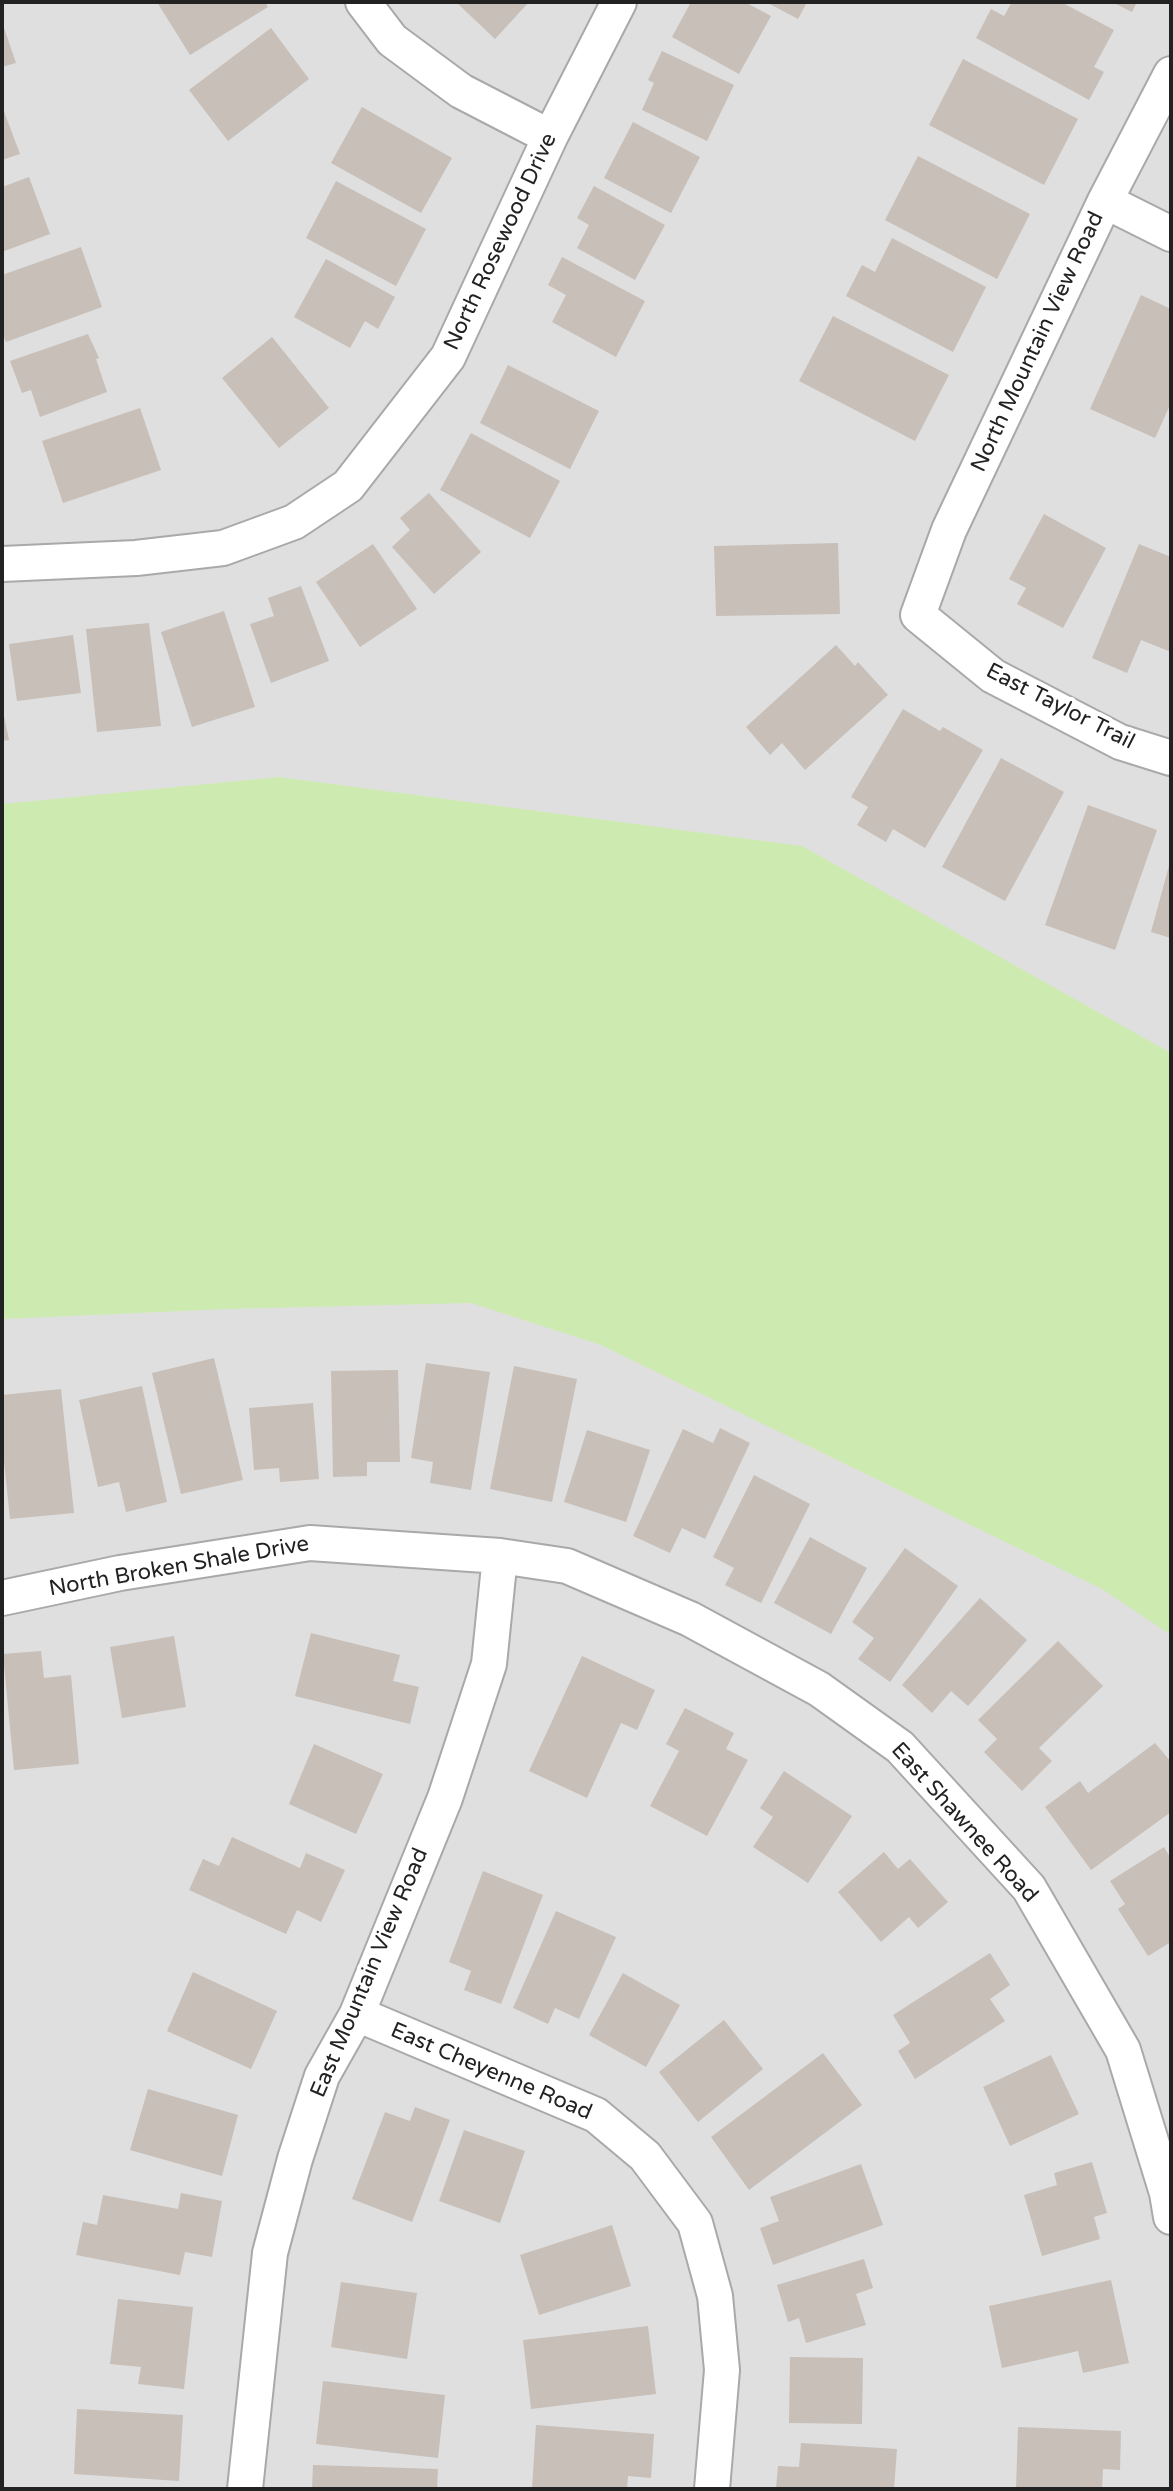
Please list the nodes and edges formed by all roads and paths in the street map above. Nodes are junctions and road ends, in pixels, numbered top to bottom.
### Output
1 (363, 2) edge
2 (619, 2) edge
3 (1171, 74) edge
4 (550, 137) junction
5 (1105, 201) junction
6 (1171, 234) edge
7 (3, 560) edge
8 (918, 615) joint
9 (1171, 758) edge
10 (500, 1556) junction
11 (2, 1598) edge
12 (357, 2014) junction
13 (1171, 2217) edge
14 (245, 2489) edge
15 (712, 2489) edge

1 - 4 street
2 - 4 street, North Rosewood Drive
3 - 5 street, North Mountain View Road
4 - 7 street, North Rosewood Drive
5 - 6 street
5 - 8 street, North Mountain View Road
8 - 9 street, East Taylor Trail
10 - 11 street, North Broken Shale Drive
10 - 12 street, East Mountain View Road
10 - 13 street, East Shawnee Road
12 - 14 street, East Mountain View Road
12 - 15 street, East Cheyenne Road

